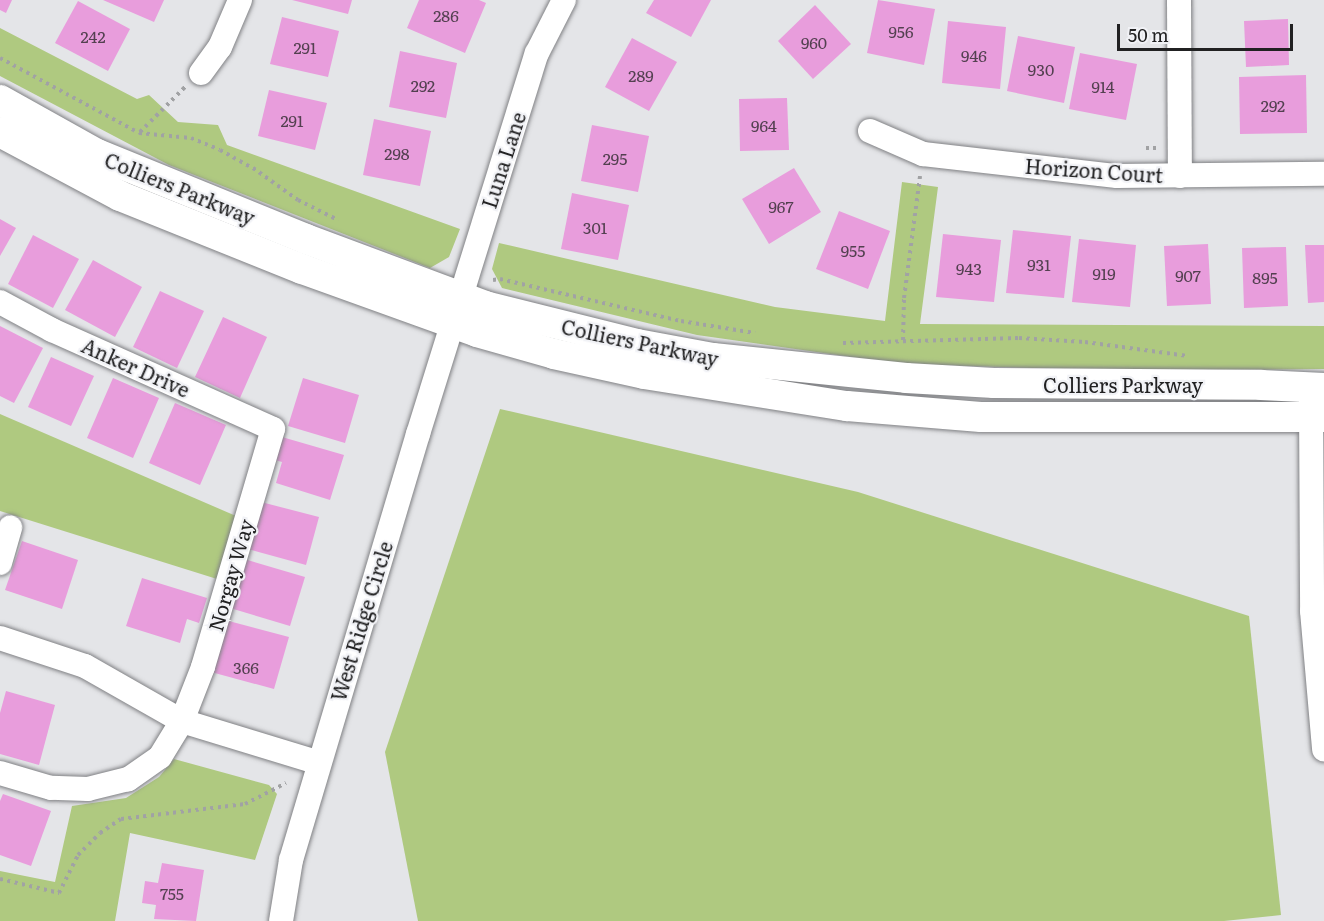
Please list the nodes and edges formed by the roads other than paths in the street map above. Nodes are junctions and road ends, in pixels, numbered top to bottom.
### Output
1 (240, 0) edge
2 (564, 0) edge
3 (1179, 0) edge
4 (201, 73) dead end
5 (0, 100) edge
6 (870, 131) dead end
7 (0, 132) edge
8 (1324, 174) edge
9 (1180, 176) junction
10 (0, 302) edge
11 (456, 310) junction
12 (1318, 402) edge
13 (273, 429) joint
14 (10, 527) dead end
15 (0, 563) edge
16 (1318, 610) edge
17 (0, 639) edge
18 (182, 721) junction
19 (1324, 749) edge
20 (319, 763) junction
21 (0, 773) edge
22 (281, 921) edge

1 - 4 street
2 - 11 street, Luna Lane
3 - 9 street
5 - 11 street, Colliers Parkway
6 - 9 street, Horizon Court
7 - 11 street, Colliers Parkway
8 - 9 street, Horizon Court
10 - 13 street, Anker Drive
11 - 12 street, Colliers Parkway
11 - 20 street, West Ridge Circle
12 - 16 street
13 - 18 street, Norgay Way
14 - 15 street
16 - 19 street
17 - 18 street
18 - 20 street
18 - 21 street, Norgay Way
20 - 22 street, West Ridge Circle

